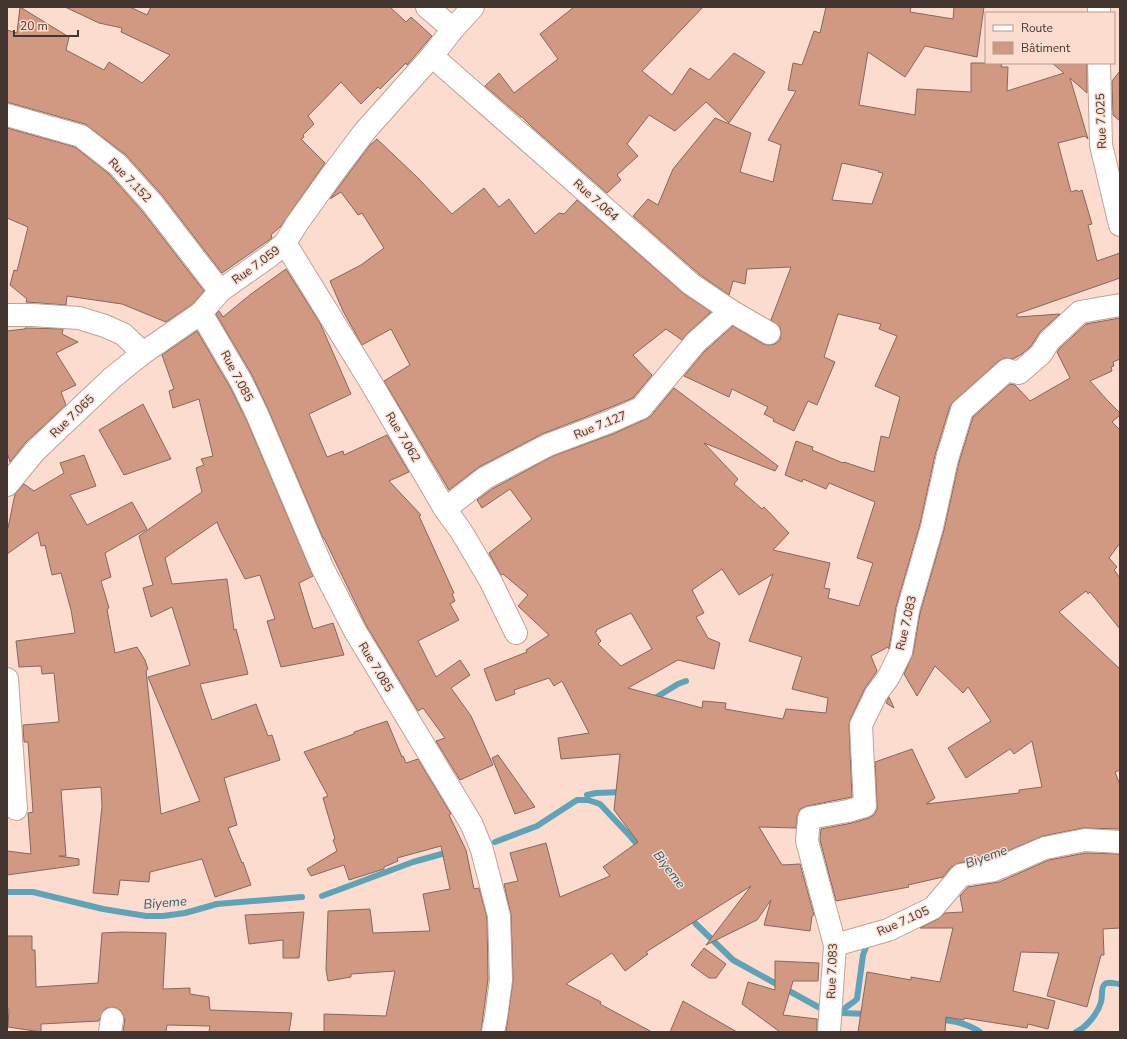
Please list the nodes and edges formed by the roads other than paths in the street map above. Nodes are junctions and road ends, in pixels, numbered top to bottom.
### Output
1 (427, 7) edge
2 (473, 7) edge
3 (453, 29) junction
4 (432, 56) junction
5 (1100, 64) edge
6 (7, 115) edge
7 (1120, 224) edge
8 (285, 244) junction
9 (220, 290) junction
10 (1120, 305) edge
11 (731, 311) junction
12 (202, 313) junction
13 (7, 315) edge
14 (768, 333) dead end
15 (143, 353) junction
16 (7, 485) edge
17 (445, 509) junction
18 (516, 633) dead end
19 (7, 679) edge
20 (16, 809) dead end
21 (1120, 842) edge
22 (835, 945) junction
23 (493, 1032) edge
24 (828, 1032) edge

1 - 3 street
2 - 3 street, Rue 7.059
3 - 4 street, Rue 7.059
4 - 8 street, Rue 7.059
4 - 11 street, Rue 7.064
5 - 7 street, Rue 7.025
6 - 9 street, Rue 7.152
8 - 9 street, Rue 7.059
8 - 17 street, Rue 7.062
9 - 12 street, Rue 7.059
10 - 22 street, Rue 7.083
11 - 14 street, Rue 7.064
11 - 17 street, Rue 7.127
12 - 15 street, Rue 7.059
12 - 23 street, Rue 7.085
13 - 15 street
15 - 16 street, Rue 7.065
17 - 18 street, Rue 7.062
19 - 20 street
21 - 22 street, Rue 7.105
22 - 24 street, Rue 7.083

